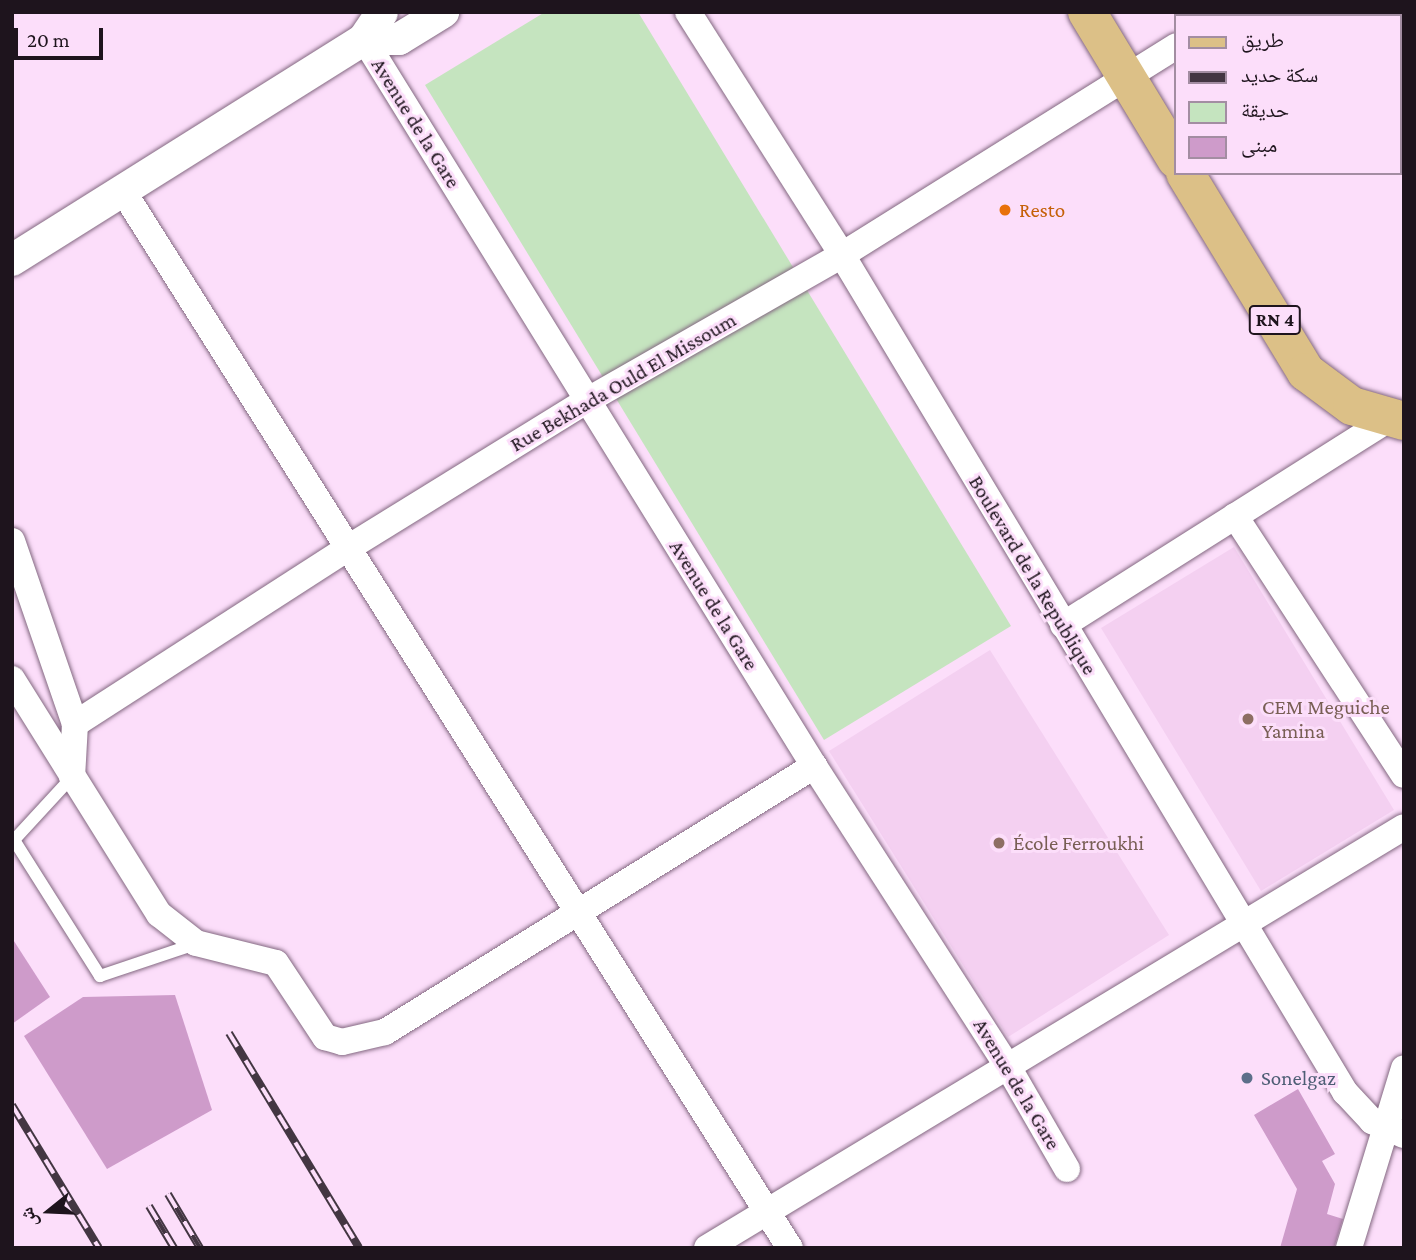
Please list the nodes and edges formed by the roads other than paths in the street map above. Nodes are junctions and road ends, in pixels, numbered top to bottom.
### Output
1 (382, 12) edge
2 (443, 12) edge
3 (688, 12) edge
4 (1087, 12) edge
5 (364, 39) junction
6 (1174, 47) edge
7 (1127, 78) junction
8 (1174, 156) edge
9 (1186, 175) edge
10 (123, 191) junction
11 (842, 255) junction
12 (12, 260) edge
13 (588, 400) junction
14 (1398, 420) edge
15 (1235, 516) junction
16 (12, 541) edge
17 (348, 548) junction
18 (1063, 625) junction
19 (12, 679) edge
20 (75, 724) junction
21 (814, 766) junction
22 (1404, 775) edge
23 (72, 777) junction
24 (1404, 827) edge
25 (575, 911) junction
26 (1242, 923) junction
27 (196, 943) junction
28 (1007, 1065) junction
29 (1404, 1068) edge
30 (1395, 1132) edge
31 (1067, 1169) dead end
32 (767, 1211) junction
33 (707, 1248) edge
34 (790, 1248) edge
35 (1349, 1248) edge

1 - 5 street
2 - 5 street
3 - 11 street, Boulevard de la Republique
4 - 7 main road
5 - 10 street
5 - 13 street, Avenue de la Gare
6 - 7 street, Rue Bekhada Ould El Missoum
7 - 8 main road
7 - 11 street, Rue Bekhada Ould El Missoum
9 - 14 main road, RN 4
10 - 12 street
10 - 17 street
11 - 13 street, Rue Bekhada Ould El Missoum
11 - 18 street, Boulevard de la Republique
13 - 17 street, Rue Bekhada Ould El Missoum
13 - 21 street, Avenue de la Gare
14 - 15 street
15 - 18 street
15 - 22 street
16 - 20 street
17 - 20 street, Rue Bekhada Ould El Missoum
17 - 25 street
18 - 26 street, Boulevard de la Republique
19 - 23 street
20 - 23 street
21 - 25 street
21 - 28 street, Avenue de la Gare
23 - 27 street
23 - 27 lane
24 - 26 street
25 - 27 street
25 - 32 street
26 - 28 street
26 - 30 street, Boulevard de la Republique
28 - 31 street, Avenue de la Gare
28 - 32 street
29 - 30 street
30 - 35 street
32 - 33 street
32 - 34 street

